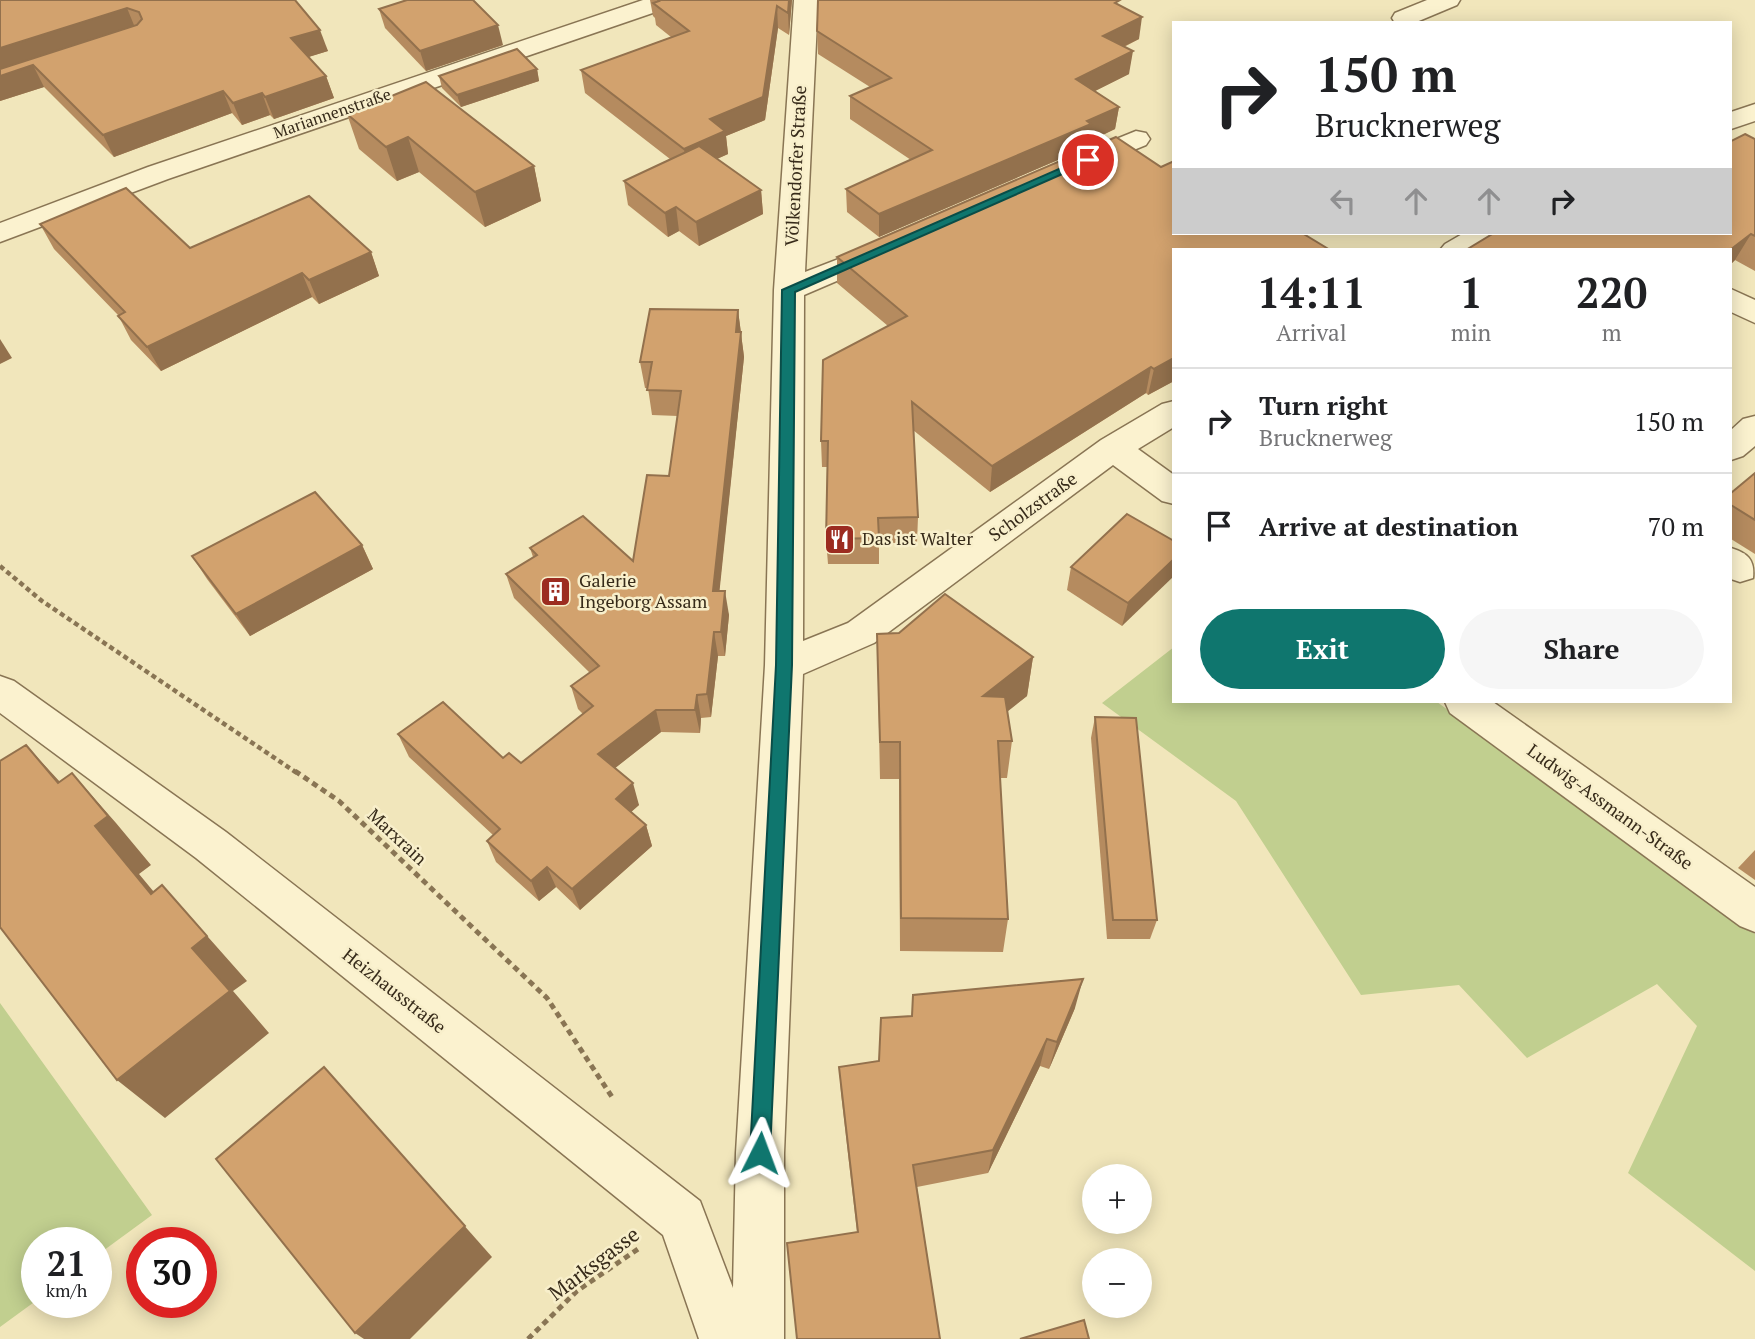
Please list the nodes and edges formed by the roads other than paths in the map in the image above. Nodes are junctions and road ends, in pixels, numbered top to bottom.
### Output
1 (667, 0) edge
2 (806, 0) edge
3 (1448, 0) edge
4 (1404, 18) dead end
5 (1755, 111) edge
6 (1732, 121) edge
7 (1136, 139) dead end
8 (1049, 177) edge
9 (0, 233) edge
10 (1481, 235) edge
11 (912, 238) edge
12 (1459, 248) edge
13 (789, 290) junction
14 (1732, 300) edge
15 (1755, 313) edge
16 (1172, 413) edge
17 (1755, 427) edge
18 (1732, 447) edge
19 (1113, 448) junction
20 (1172, 491) edge
21 (784, 665) junction
22 (0, 692) edge
23 (1465, 703) edge
24 (1755, 912) edge
25 (724, 1339) edge
26 (758, 1339) edge

1 - 9 street, Mariannenstraße
2 - 13 street, Völkendorfer Straße
3 - 4 street
5 - 6 street
7 - 8 street
10 - 12 street
11 - 13 street
13 - 21 street, Völkendorfer Straße
14 - 15 street
16 - 19 street, Scholzstraße
17 - 18 street
19 - 20 street
19 - 21 street, Scholzstraße
21 - 26 street, Völkendorfer Straße
22 - 25 street, Heizhausstraße
23 - 24 street, Ludwig-Assmann-Straße

